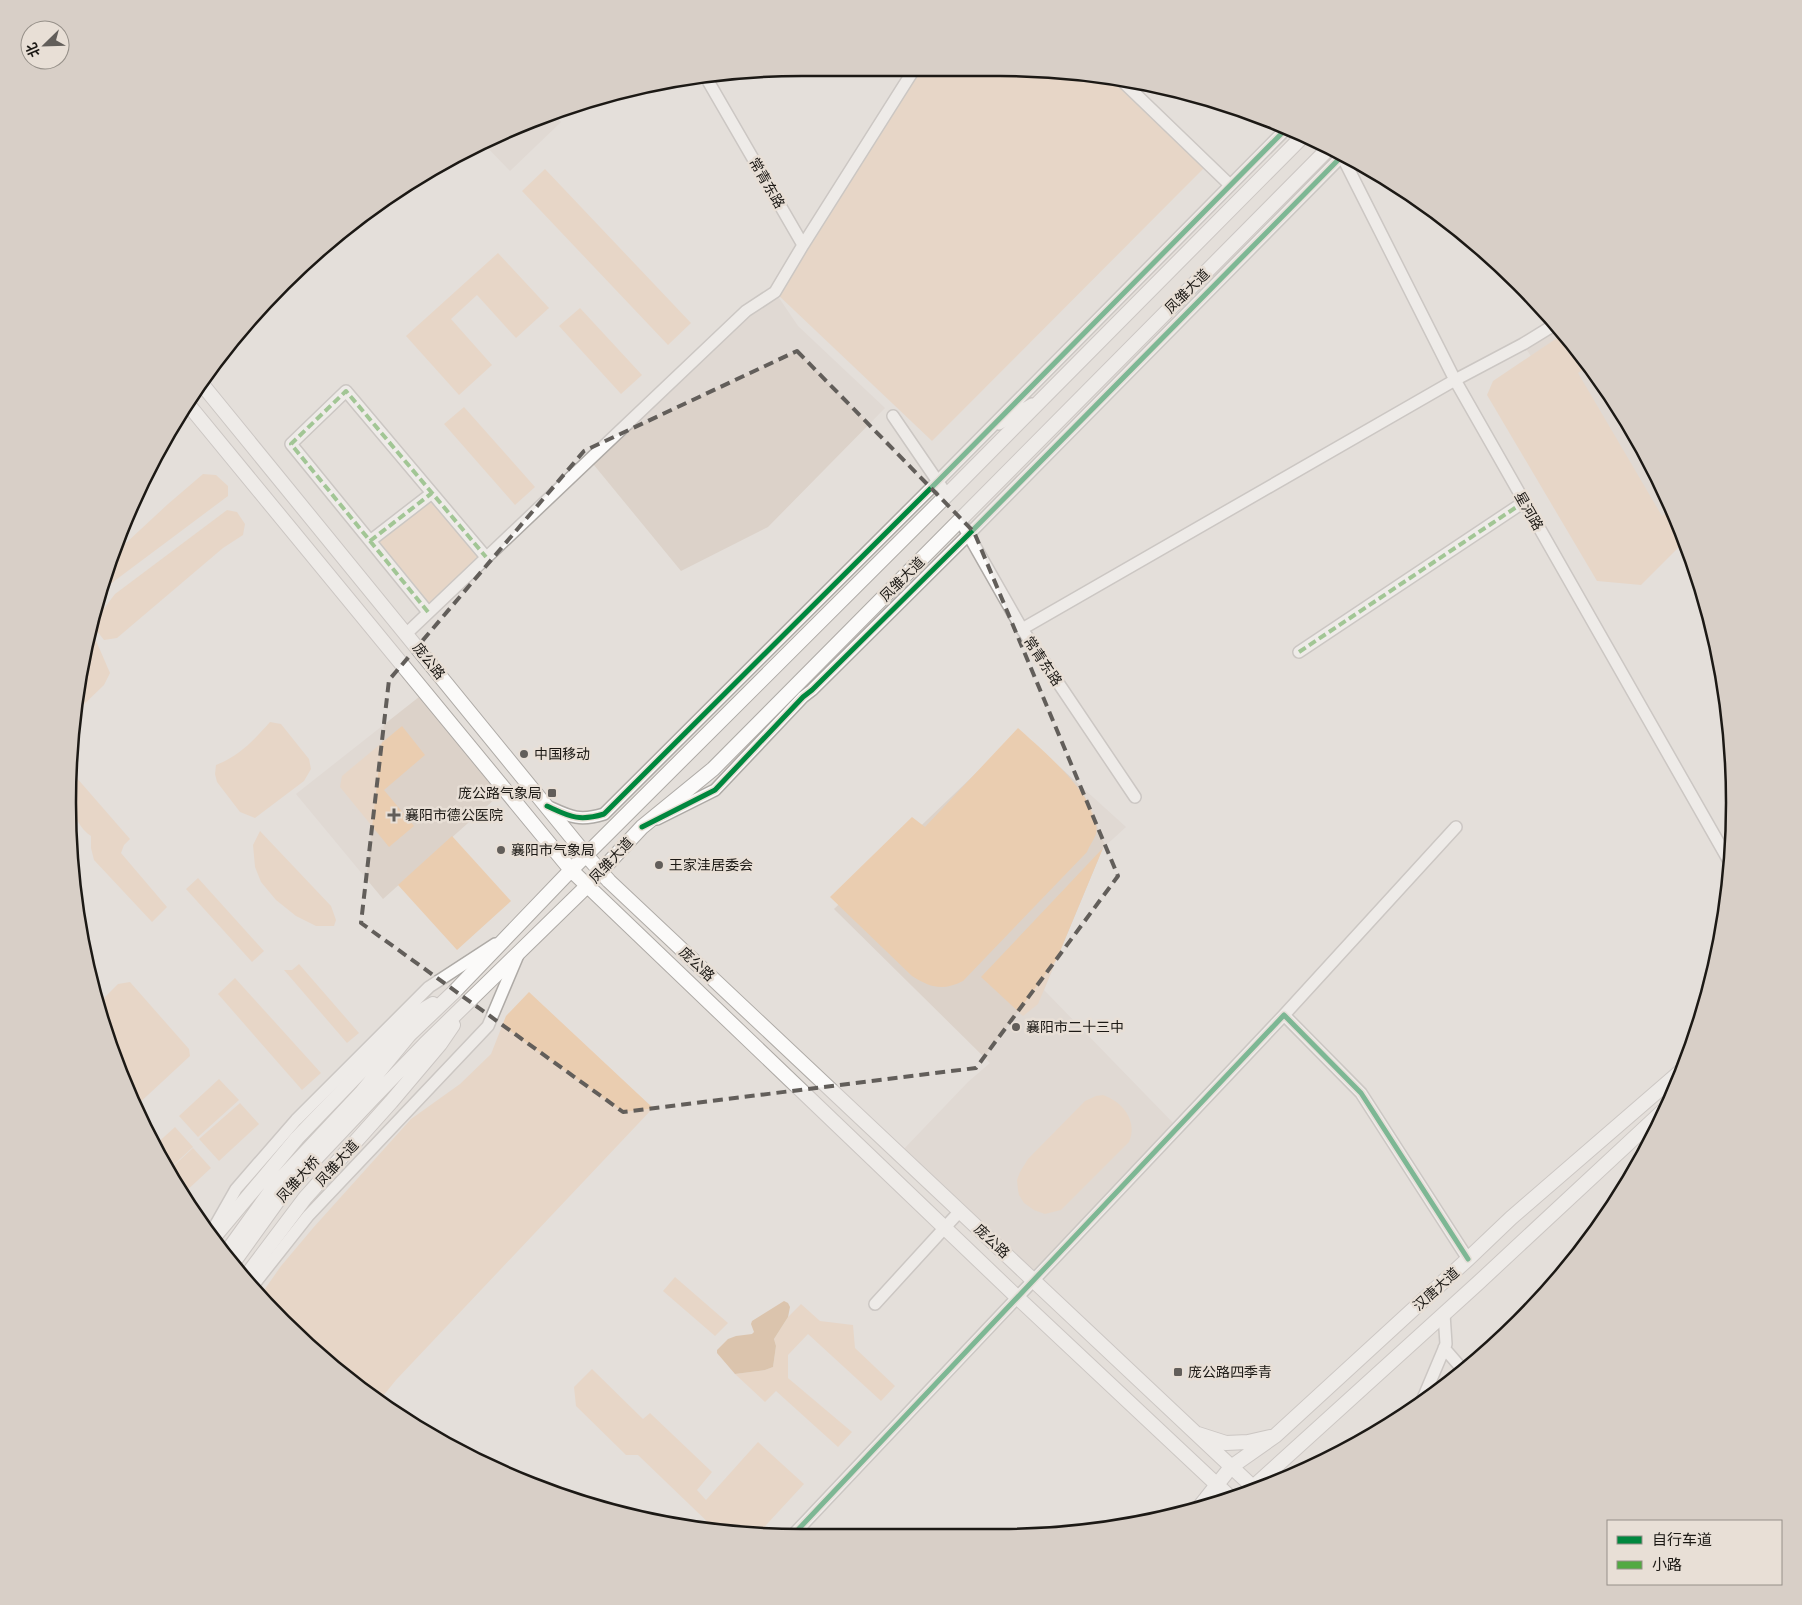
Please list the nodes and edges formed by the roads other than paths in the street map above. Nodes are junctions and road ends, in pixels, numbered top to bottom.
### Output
1 (910, 76) edge
2 (709, 82) edge
3 (1129, 88) edge
4 (1281, 134) edge
5 (1298, 141) edge
6 (1324, 152) edge
7 (1337, 160) edge
8 (1347, 165) edge
9 (1230, 185) junction
10 (803, 245) junction
11 (1549, 328) edge
12 (1455, 380) junction
13 (206, 388) edge
14 (1047, 395) junction
15 (192, 410) edge
16 (893, 416) dead end
17 (983, 435) junction
18 (1027, 453) junction
19 (938, 481) junction
20 (432, 493) junction
21 (947, 495) junction
22 (1524, 502) junction
23 (996, 507) junction
24 (960, 520) junction
25 (968, 535) junction
26 (370, 541) junction
27 (486, 557) junction
28 (834, 585) junction
29 (428, 612) junction
30 (858, 624) junction
31 (1022, 628) junction
32 (406, 634) junction
33 (802, 640) junction
34 (1299, 652) dead end
35 (822, 680) junction
36 (1135, 797) dead end
37 (546, 806) junction
38 (642, 826) junction
39 (1456, 827) dead end
40 (1724, 850) edge
41 (586, 855) junction
42 (571, 870) junction
43 (600, 872) junction
44 (586, 887) junction
45 (505, 938) junction
46 (518, 954) junction
47 (455, 990) junction
48 (468, 1003) junction
49 (1284, 1015) junction
50 (1670, 1081) edge
51 (366, 1096) junction
52 (1652, 1121) edge
53 (960, 1211) junction
54 (945, 1227) junction
55 (214, 1228) edge
56 (218, 1233) edge
57 (229, 1249) edge
58 (237, 1258) edge
59 (1468, 1259) junction
60 (249, 1272) edge
61 (256, 1281) edge
62 (1034, 1281) junction
63 (1018, 1298) junction
64 (875, 1304) dead end
65 (1444, 1314) junction
66 (1444, 1348) junction
67 (1459, 1365) edge
68 (1427, 1390) edge
69 (1195, 1433) junction
70 (1276, 1436) junction
71 (1293, 1451) junction
72 (1197, 1464) junction
73 (1231, 1467) junction
74 (1282, 1471) edge
75 (1262, 1479) edge
76 (1218, 1484) junction
77 (1248, 1484) edge
78 (1226, 1492) edge
79 (1206, 1498) edge
80 (1203, 1499) edge
81 (799, 1529) edge

1 - 10 street
2 - 10 street, 常青东路
3 - 9 street
4 - 9 street
5 - 14 main road, 凤雏大道
6 - 18 main road, 凤雏大道
7 - 23 street
8 - 12 street, 星河路
9 - 17 street
10 - 27 street
11 - 12 street
12 - 22 street, 星河路
12 - 31 street
13 - 32 main road, 庞公路
14 - 17 street
14 - 21 main road, 凤雏大道
15 - 42 main road, 庞公路
16 - 19 street
17 - 19 street
18 - 23 street
18 - 24 main road, 凤雏大道
19 - 21 street
19 - 28 street
20 - 26 street
20 - 26 street
20 - 27 street
21 - 33 main road, 凤雏大道
22 - 34 street
22 - 40 street, 星河路
23 - 25 street
24 - 25 street, 常青东路
24 - 30 main road, 凤雏大道
25 - 31 street, 常青东路
25 - 35 street
26 - 29 street
27 - 29 street
28 - 33 street
28 - 37 street
29 - 32 street
30 - 35 street
30 - 38 main road, 凤雏大道
31 - 36 street, 常青东路
32 - 37 main road, 庞公路
33 - 41 main road, 凤雏大道
35 - 38 street
37 - 41 main road, 庞公路
38 - 43 main road, 凤雏大道
39 - 49 street
41 - 42 main road, 凤雏大道
41 - 43 main road, 庞公路
42 - 44 main road, 庞公路
42 - 45 main road, 凤雏大道
43 - 44 main road, 凤雏大道
43 - 53 main road, 庞公路
44 - 46 main road, 凤雏大道
44 - 54 main road, 庞公路
45 - 47 main road, 凤雏大道
45 - 55 street
46 - 48 main road, 凤雏大道
46 - 61 street
47 - 51 main road, 凤雏大道
47 - 56 main road, 凤雏大道
48 - 51 main road, 凤雏大道
48 - 60 main road, 凤雏大道
49 - 59 street
49 - 62 street
50 - 59 main road, 汉唐大道
51 - 57 main road, 凤雏大桥
51 - 58 main road, 凤雏大桥
52 - 65 main road, 汉唐大道
53 - 54 street
53 - 62 main road, 庞公路
54 - 63 main road, 庞公路
54 - 64 street
59 - 70 main road, 汉唐大道
62 - 63 street
62 - 69 main road, 庞公路
63 - 72 main road, 庞公路
63 - 81 street
65 - 66 street
65 - 71 main road, 汉唐大道
66 - 67 street
66 - 68 street
69 - 70 main road
69 - 73 main road, 庞公路
70 - 73 main road, 汉唐大道
71 - 74 main road
71 - 75 main road, 汉唐大道
72 - 76 main road, 庞公路
72 - 80 main road
73 - 76 main road, 汉唐大道
73 - 77 main road, 庞公路
76 - 78 main road, 庞公路
76 - 79 main road, 汉唐大道

